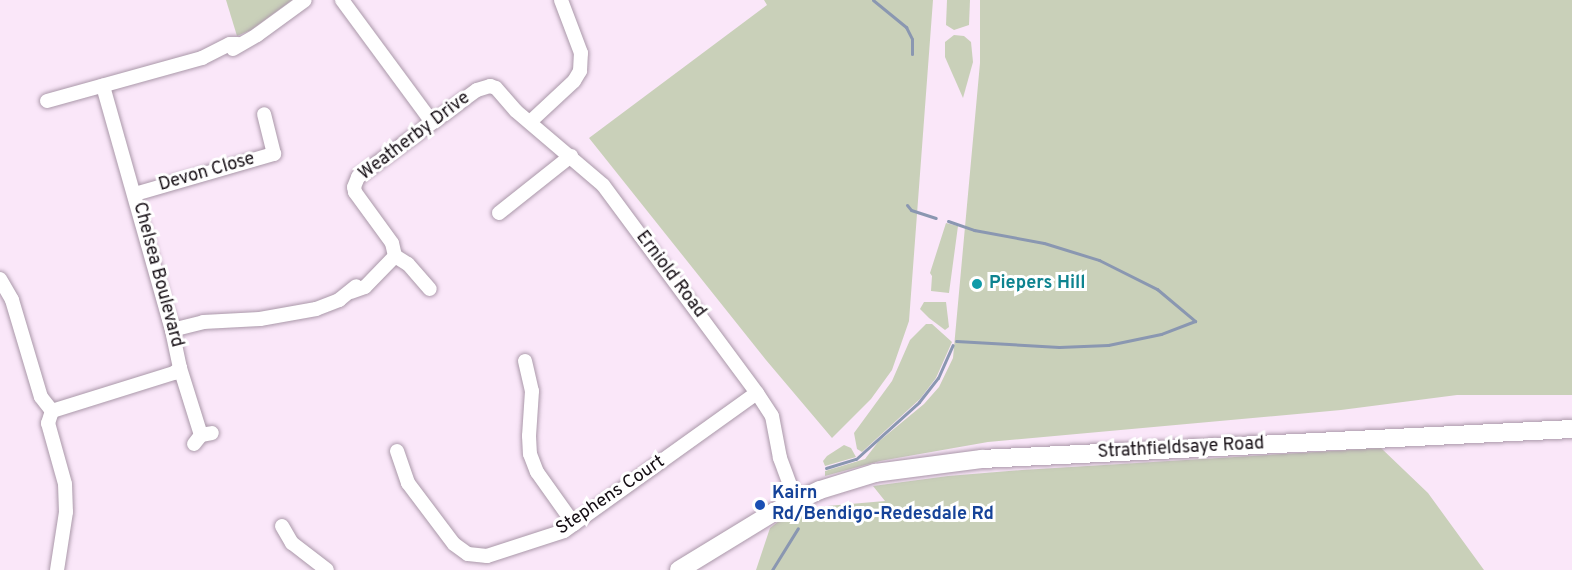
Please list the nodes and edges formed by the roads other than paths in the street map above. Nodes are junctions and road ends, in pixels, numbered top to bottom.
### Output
1 (305, 0) edge
2 (342, 0) edge
3 (561, 0) edge
4 (103, 86) junction
5 (490, 86) joint
6 (47, 101) dead end
7 (264, 114) dead end
8 (432, 122) junction
9 (530, 122) junction
10 (570, 156) junction
11 (135, 194) junction
12 (499, 213) dead end
13 (395, 256) junction
14 (0, 279) edge
15 (432, 292) dead end
16 (172, 330) junction
17 (525, 361) dead end
18 (180, 368) junction
19 (757, 393) junction
20 (52, 411) junction
21 (1572, 429) edge
22 (202, 437) dead end
23 (397, 451) dead end
24 (796, 501) junction
25 (574, 524) junction
26 (282, 526) dead end
27 (57, 570) edge
28 (327, 570) edge
29 (681, 570) edge

1 - 4 street
2 - 8 street
3 - 9 street
4 - 6 street
4 - 11 street, Chelsea Boulevard
5 - 8 street, Weatherby Drive
5 - 9 street, Erniold Road
7 - 11 street, Devon Close
8 - 13 street, Weatherby Drive
9 - 10 street, Erniold Road
10 - 12 street
10 - 19 street, Erniold Road
11 - 16 street, Chelsea Boulevard
13 - 15 street, Weatherby Drive
13 - 16 street
14 - 20 street
16 - 18 street, Chelsea Boulevard
17 - 25 street
18 - 20 street, Chelsea Boulevard
18 - 22 street
19 - 24 street, Erniold Road
19 - 25 street, Stephens Court
20 - 27 street
21 - 24 main road, Strathfieldsaye Road
23 - 25 street, Stephens Court
24 - 29 main road, Strathfieldsaye Road
26 - 28 street

